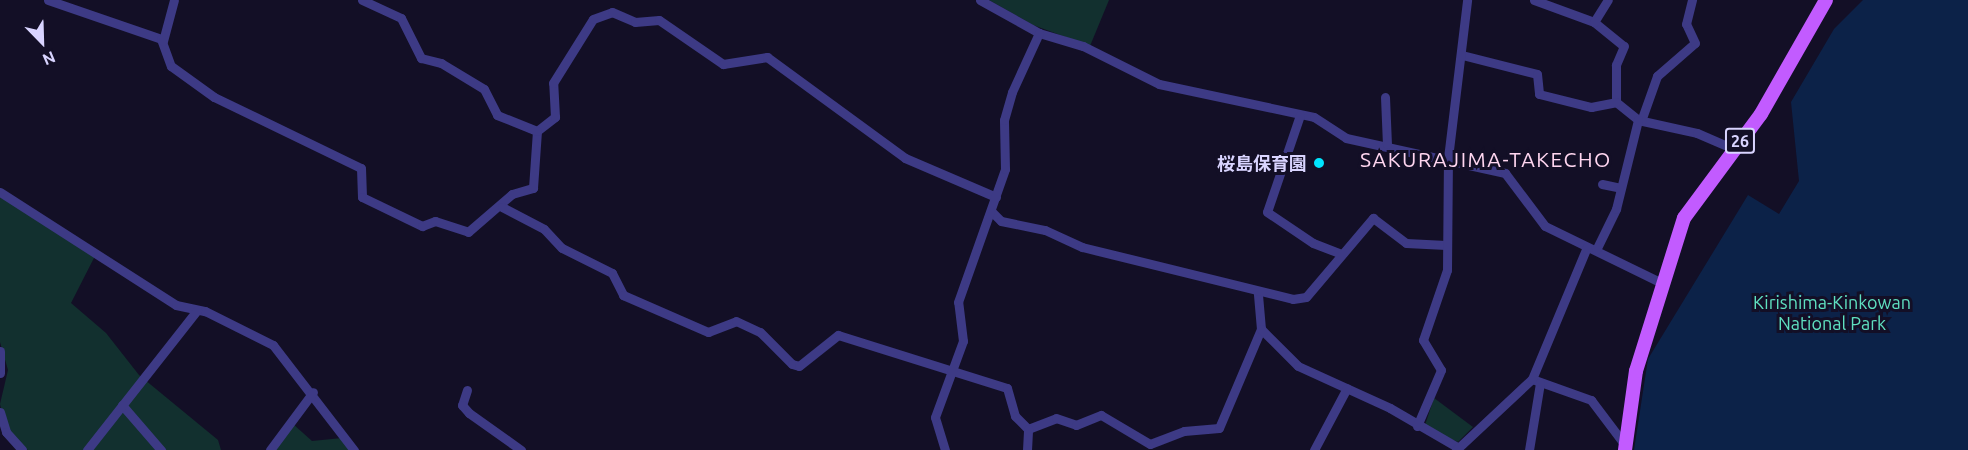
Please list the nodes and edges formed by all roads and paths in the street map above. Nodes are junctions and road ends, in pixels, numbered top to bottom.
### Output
1 (48, 0) edge
2 (174, 0) edge
3 (363, 0) edge
4 (980, 0) edge
5 (1467, 0) edge
6 (1534, 0) edge
7 (1608, 0) edge
8 (1692, 0) edge
9 (1826, 0) edge
10 (1594, 22) junction
11 (1039, 33) junction
12 (163, 42) junction
13 (1462, 55) junction
14 (1385, 97) dead end
15 (1616, 102) junction
16 (1300, 115) junction
17 (1639, 120) junction
18 (537, 131) junction
19 (1386, 144) junction
20 (1734, 149) junction
21 (1448, 158) junction
22 (1602, 184) dead end
23 (1621, 188) junction
24 (0, 192) edge
25 (996, 197) junction
26 (502, 207) junction
27 (991, 212) junction
28 (1446, 245) junction
29 (1592, 248) junction
30 (1342, 254) junction
31 (1664, 285) junction
32 (1258, 292) junction
33 (197, 310) junction
34 (1261, 329) junction
35 (0, 351) edge
36 (953, 371) junction
37 (0, 372) edge
38 (1536, 381) junction
39 (1347, 388) junction
40 (468, 390) dead end
41 (313, 392) junction
42 (122, 405) junction
43 (0, 412) edge
44 (1417, 426) junction
45 (1028, 429) junction
46 (1457, 448) edge
47 (1625, 448) edge
48 (22, 450) edge
49 (87, 450) edge
50 (161, 450) edge
51 (270, 450) edge
52 (354, 450) edge
53 (521, 450) edge
54 (945, 450) edge
55 (1027, 450) edge
56 (1314, 450) edge
57 (1529, 450) edge

1 - 12 street
2 - 12 street
3 - 18 street
4 - 11 street
5 - 13 street
6 - 10 street
7 - 10 street
8 - 17 street
9 - 20 main road, 26
10 - 15 street
11 - 16 street
11 - 25 street
12 - 26 street
13 - 15 street
13 - 21 street
14 - 19 street
15 - 17 street
16 - 19 street
16 - 30 street
17 - 20 street
17 - 23 street
18 - 25 street
18 - 26 street
19 - 21 street
20 - 31 main road, 26
21 - 28 street
21 - 29 street
22 - 23 street
23 - 29 street
24 - 33 street
25 - 27 street
26 - 36 street
27 - 32 street
27 - 36 street
28 - 30 street
28 - 44 street
29 - 31 street
29 - 38 street
30 - 32 street
31 - 47 main road, 26
32 - 34 street
33 - 41 street
33 - 42 street
34 - 39 street
34 - 45 street
35 - 37 street
36 - 45 street
36 - 54 street
38 - 46 street
38 - 47 street
38 - 57 street
39 - 44 street
39 - 56 street
40 - 53 street
41 - 51 street
41 - 52 street
42 - 49 street
42 - 50 street
43 - 48 street
44 - 46 street
45 - 55 street

